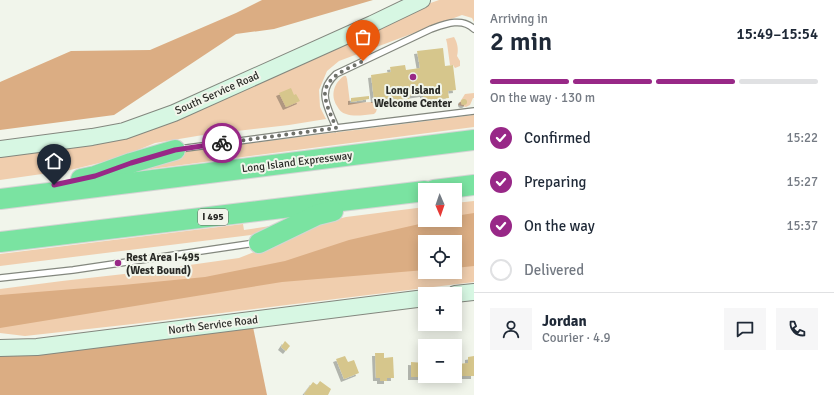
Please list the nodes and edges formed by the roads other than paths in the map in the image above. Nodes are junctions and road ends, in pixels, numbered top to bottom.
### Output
1 (422, 0) edge
2 (474, 28) edge
3 (474, 111) edge
4 (336, 128) junction
5 (474, 140) edge
6 (0, 149) edge
7 (175, 150) joint
8 (474, 185) edge
9 (462, 186) edge
10 (418, 192) edge
11 (398, 195) junction
12 (0, 199) edge
13 (0, 242) edge
14 (259, 243) joint
15 (0, 278) edge
16 (474, 292) edge
17 (462, 293) edge
18 (418, 299) edge
19 (0, 348) edge

1 - 6 main road, South Service Road
2 - 4 lane
3 - 4 lane
4 - 7 lane
5 - 12 highway, Long Island Expressway
7 - 12 highway
8 - 9 highway
10 - 11 highway, I 495
11 - 13 highway, I 495
11 - 14 highway
14 - 15 lane
16 - 17 main road
18 - 19 main road, North Service Road

